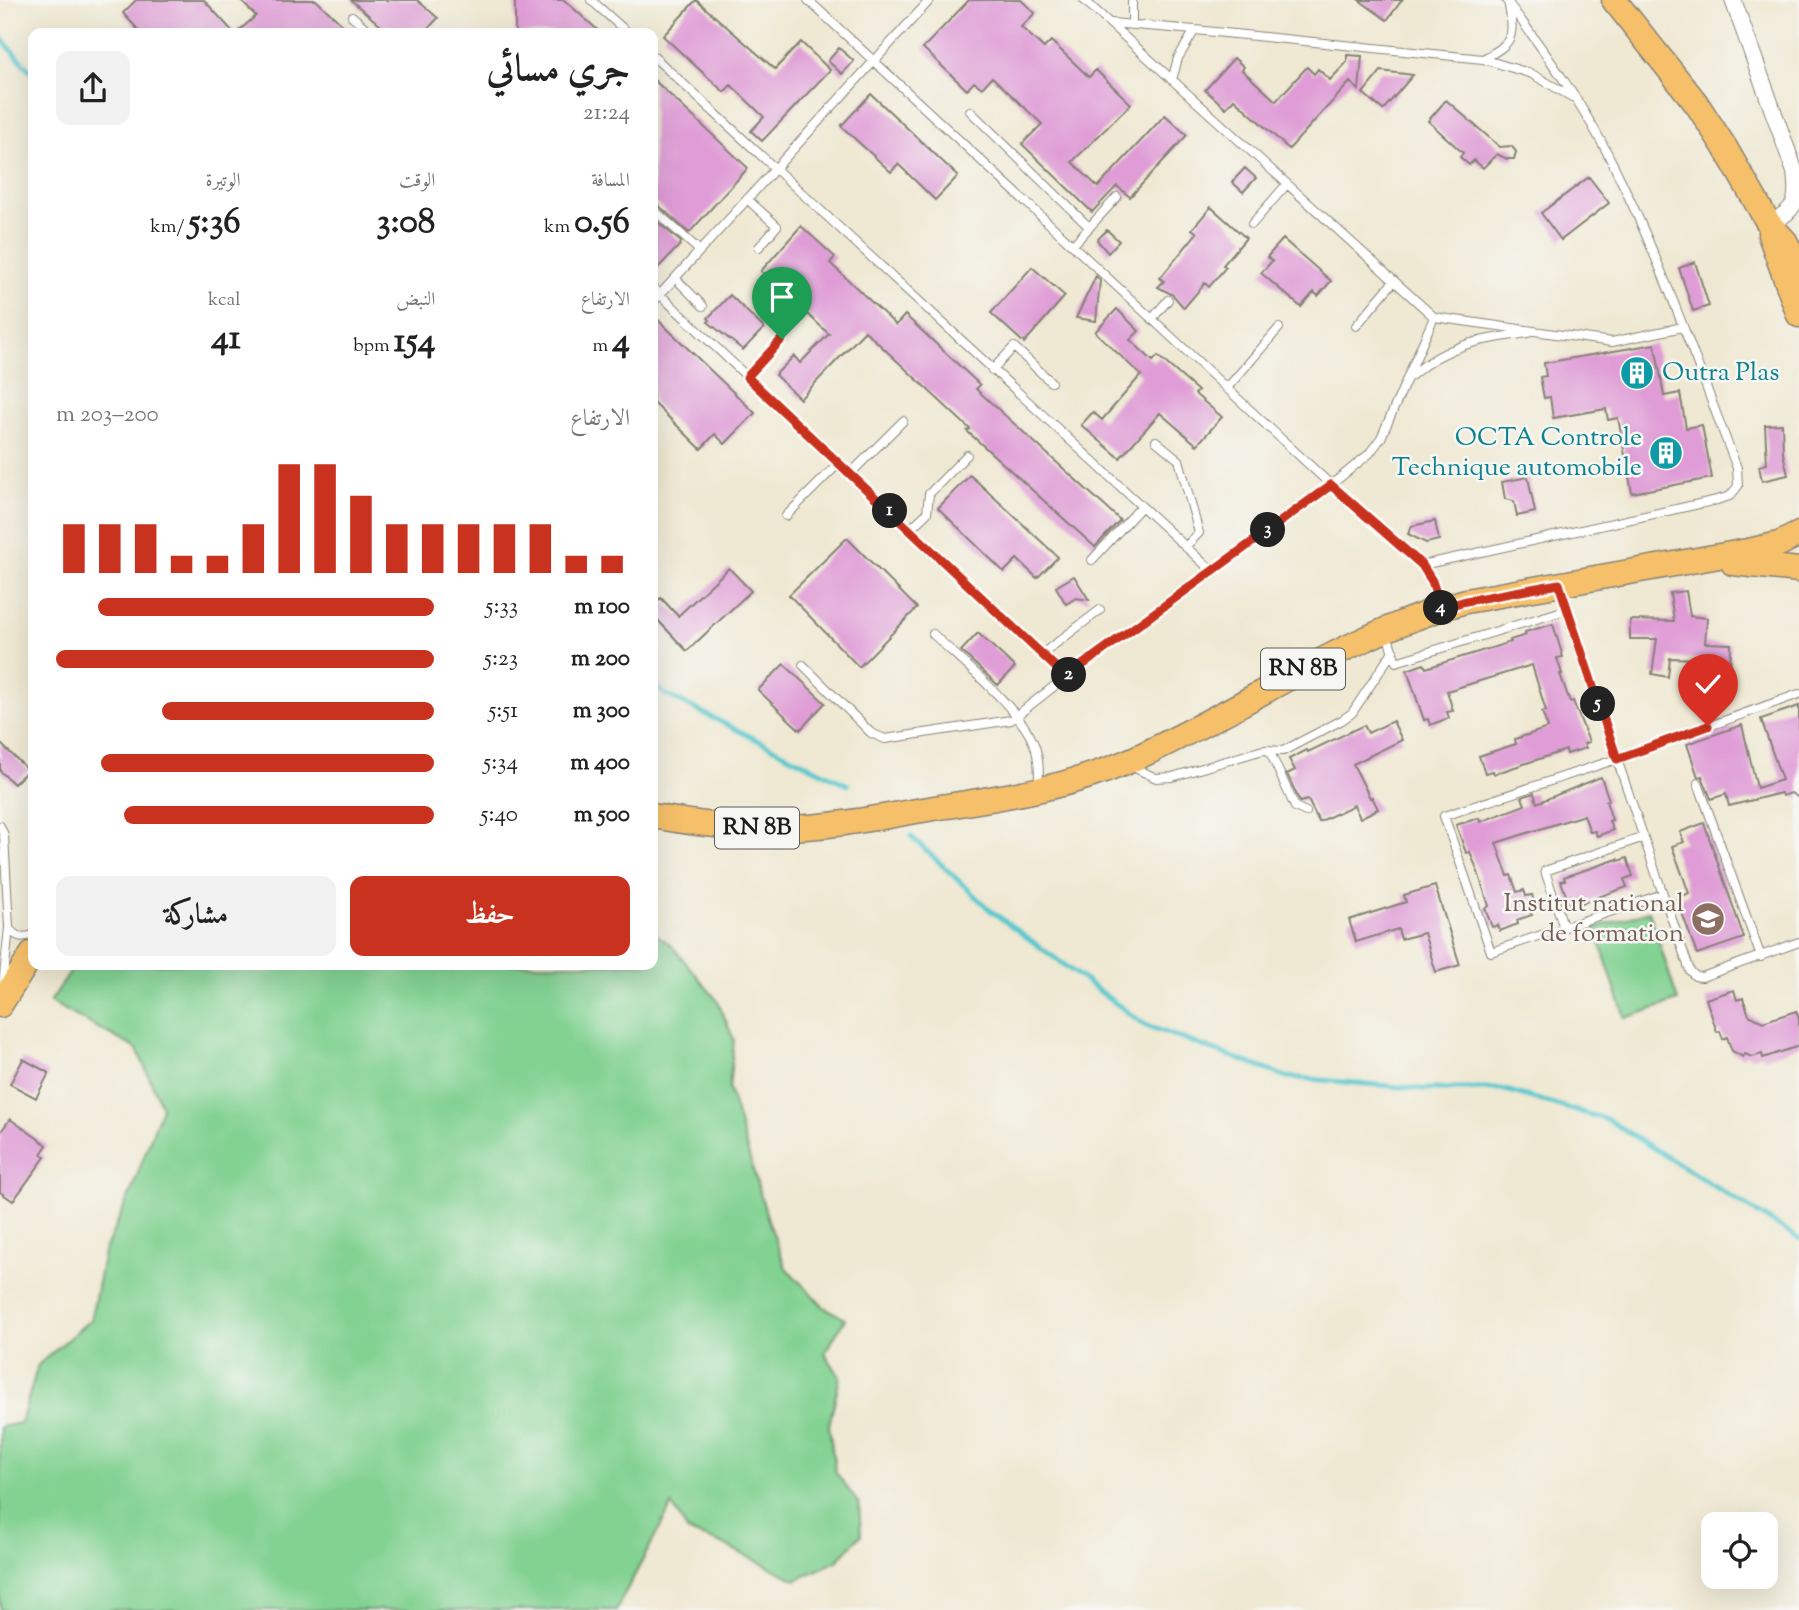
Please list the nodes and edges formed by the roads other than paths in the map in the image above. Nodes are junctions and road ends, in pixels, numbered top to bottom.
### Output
1 (592, 0) edge
2 (808, 0) edge
3 (930, 0) edge
4 (1084, 0) edge
5 (1132, 0) edge
6 (1614, 0) edge
7 (1733, 0) edge
8 (1507, 2) edge
9 (352, 16) dead end
10 (1110, 23) junction
11 (1132, 25) junction
12 (365, 28) edge
13 (623, 28) edge
14 (1195, 30) junction
15 (1483, 59) junction
16 (874, 61) junction
17 (658, 62) edge
18 (1172, 80) junction
19 (1577, 100) junction
20 (971, 111) dead end
21 (775, 169) junction
22 (1287, 184) junction
23 (1117, 197) dead end
24 (747, 199) junction
25 (658, 213) edge
26 (1252, 224) dead end
27 (1769, 224) junction
28 (1089, 228) junction
29 (1073, 245) junction
30 (759, 247) dead end
31 (700, 251) junction
32 (1799, 267) edge
33 (675, 278) junction
34 (1394, 281) junction
35 (658, 290) edge
36 (658, 293) edge
37 (1168, 300) dead end
38 (703, 306) dead end
39 (1799, 315) edge
40 (1434, 317) junction
41 (1152, 318) junction
42 (1356, 326) dead end
43 (1683, 327) junction
44 (1279, 328) dead end
45 (1538, 331) junction
46 (782, 339) dead end
47 (992, 370) junction
48 (747, 377) junction
49 (1408, 379) junction
50 (1051, 382) dead end
51 (1227, 388) junction
52 (903, 421) dead end
53 (1156, 441) dead end
54 (967, 455) dead end
55 (839, 463) junction
56 (850, 474) junction
57 (1331, 485) junction
58 (1141, 507) junction
59 (786, 516) dead end
60 (909, 529) junction
61 (1799, 534) edge
62 (1185, 547) junction
63 (1092, 560) dead end
64 (1693, 562) junction
65 (1422, 565) junction
66 (1799, 570) edge
67 (1212, 571) junction
68 (1559, 584) junction
69 (1441, 608) junction
70 (1100, 610) dead end
71 (1566, 610) junction
72 (933, 634) dead end
73 (1389, 640) junction
74 (1042, 654) junction
75 (803, 665) dead end
76 (1066, 677) junction
77 (1799, 694) edge
78 (1018, 716) junction
79 (1269, 750) junction
80 (1617, 759) junction
81 (1126, 762) junction
82 (1698, 783) dead end
83 (1039, 791) junction
84 (1306, 812) dead end
85 (658, 817) edge
86 (0, 826) edge
87 (1644, 837) junction
88 (1663, 894) junction
89 (9, 927) junction
90 (1564, 928) junction
91 (28, 936) edge
92 (1799, 942) edge
93 (1761, 957) junction
94 (28, 961) edge
95 (1, 1004) edge

1 - 13 lane
2 - 16 lane
3 - 16 lane
4 - 10 lane
5 - 11 lane
6 - 27 main road
7 - 27 street
8 - 15 lane
8 - 19 lane
9 - 12 lane
10 - 11 lane
10 - 18 lane
11 - 14 lane
14 - 15 lane
14 - 18 lane
15 - 19 lane
16 - 21 lane
16 - 29 lane
17 - 21 lane
18 - 22 lane
19 - 43 lane
20 - 28 lane
21 - 24 lane
21 - 47 lane
22 - 26 lane
22 - 34 lane
23 - 28 lane
24 - 30 lane
24 - 31 lane
25 - 31 lane
27 - 32 main road
27 - 39 main road
28 - 29 lane
29 - 41 lane
31 - 33 lane
33 - 35 lane
33 - 38 lane
34 - 40 lane
34 - 42 lane
36 - 48 lane
37 - 41 lane
40 - 45 lane
40 - 49 lane
41 - 51 lane
43 - 45 lane
43 - 65 lane
44 - 51 lane
45 - 49 lane
46 - 48 lane
47 - 50 lane
47 - 58 lane
48 - 55 lane
49 - 57 lane
51 - 57 lane
52 - 56 lane
53 - 62 lane
54 - 60 lane
55 - 56 lane
55 - 59 lane
56 - 60 lane
57 - 65 lane
57 - 67 lane
58 - 62 lane
58 - 63 lane
60 - 74 lane
61 - 64 main road, RN 8B
62 - 67 lane
64 - 66 main road, RN 8B
64 - 68 main road, RN 8B
65 - 69 lane
67 - 76 lane
68 - 69 main road, RN 8B
68 - 71 lane
69 - 73 main road, RN 8B
70 - 74 lane
71 - 73 lane
71 - 80 lane
72 - 78 lane
73 - 79 lane
73 - 81 main road, RN 8B
74 - 76 lane
75 - 78 lane
76 - 78 lane
77 - 80 lane
78 - 83 lane
79 - 81 lane
79 - 84 lane
80 - 87 lane
80 - 90 lane
81 - 83 main road, RN 8B
82 - 93 lane
83 - 85 main road, RN 8B
86 - 89 lane
87 - 88 lane
87 - 90 lane
88 - 90 lane
88 - 93 lane
89 - 91 lane
89 - 95 lane
92 - 93 lane
94 - 95 main road

